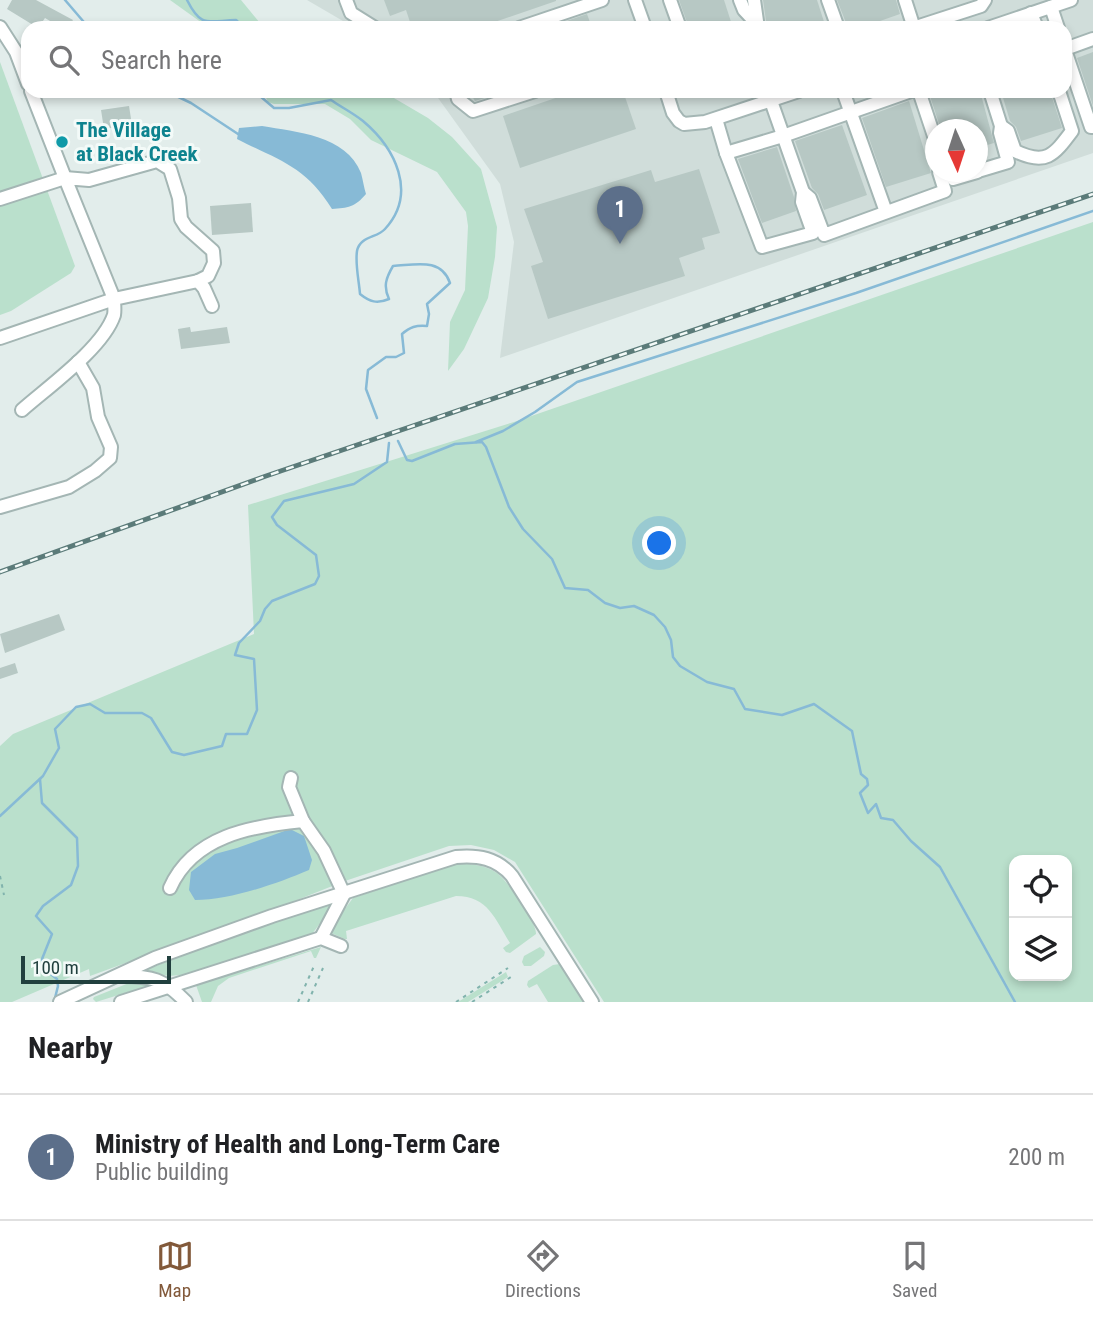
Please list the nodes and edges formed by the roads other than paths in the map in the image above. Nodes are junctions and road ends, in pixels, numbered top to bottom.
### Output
1 (346, 0) edge
2 (602, 0) edge
3 (636, 0) edge
4 (670, 0) edge
5 (740, 0) edge
6 (754, 0) edge
7 (828, 0) edge
8 (905, 0) edge
9 (912, 0) edge
10 (985, 0) edge
11 (1072, 0) edge
12 (1051, 7) junction
13 (1027, 10) junction
14 (364, 21) edge
15 (540, 21) edge
16 (643, 21) edge
17 (678, 21) edge
18 (753, 21) edge
19 (757, 21) edge
20 (836, 21) edge
21 (919, 21) edge
22 (920, 21) edge
23 (937, 21) edge
24 (1003, 21) edge
25 (1033, 21) edge
26 (1056, 21) edge
27 (0, 27) edge
28 (1093, 39) edge
29 (1072, 47) edge
30 (21, 65) edge
31 (1072, 71) edge
32 (34, 98) edge
33 (458, 98) edge
34 (513, 98) edge
35 (668, 98) edge
36 (773, 98) edge
37 (778, 98) edge
38 (845, 98) edge
39 (891, 98) edge
40 (921, 98) edge
41 (992, 98) edge
42 (1061, 98) edge
43 (850, 112) junction
44 (716, 119) junction
45 (928, 119) edge
46 (1001, 126) junction
47 (1093, 127) edge
48 (783, 136) junction
49 (726, 153) junction
50 (988, 168) edge
51 (65, 178) junction
52 (942, 182) edge
53 (803, 192) junction
54 (0, 200) edge
55 (886, 212) junction
56 (198, 281) junction
57 (114, 299) junction
58 (212, 306) dead end
59 (0, 338) edge
60 (78, 362) junction
61 (22, 410) dead end
62 (0, 507) edge
63 (291, 778) dead end
64 (303, 821) junction
65 (170, 888) dead end
66 (344, 894) junction
67 (321, 938) junction
68 (341, 946) dead end
69 (117, 976) junction
70 (172, 987) junction
71 (82, 998) edge
72 (127, 1000) edge
73 (60, 1002) edge
74 (152, 1002) edge
75 (186, 1002) edge
76 (592, 1002) edge

1 - 14 street
2 - 15 street
3 - 16 street
4 - 17 street
5 - 18 street
6 - 19 street
7 - 20 street
8 - 21 street
9 - 22 street
10 - 23 street
11 - 12 street
12 - 13 street
12 - 26 street
13 - 24 street
13 - 25 street
27 - 30 street
28 - 29 street
31 - 47 street
32 - 51 street
33 - 34 street
35 - 44 street
36 - 44 street
37 - 48 street
38 - 43 street
39 - 43 street
40 - 45 street
41 - 46 street
42 - 46 street
43 - 48 street
43 - 55 street
44 - 49 street
46 - 50 street
48 - 49 street
48 - 53 street
49 - 53 street
51 - 54 street
51 - 56 street
51 - 57 street
52 - 55 street
53 - 55 street
56 - 57 street
56 - 58 street
57 - 59 street
57 - 60 street
60 - 61 street
60 - 62 street
63 - 64 street
64 - 65 street
64 - 66 street
66 - 67 street
66 - 69 street
66 - 76 street
67 - 68 street
67 - 70 street
69 - 70 street
69 - 71 street
70 - 72 street
70 - 75 street
71 - 73 street
72 - 74 street

